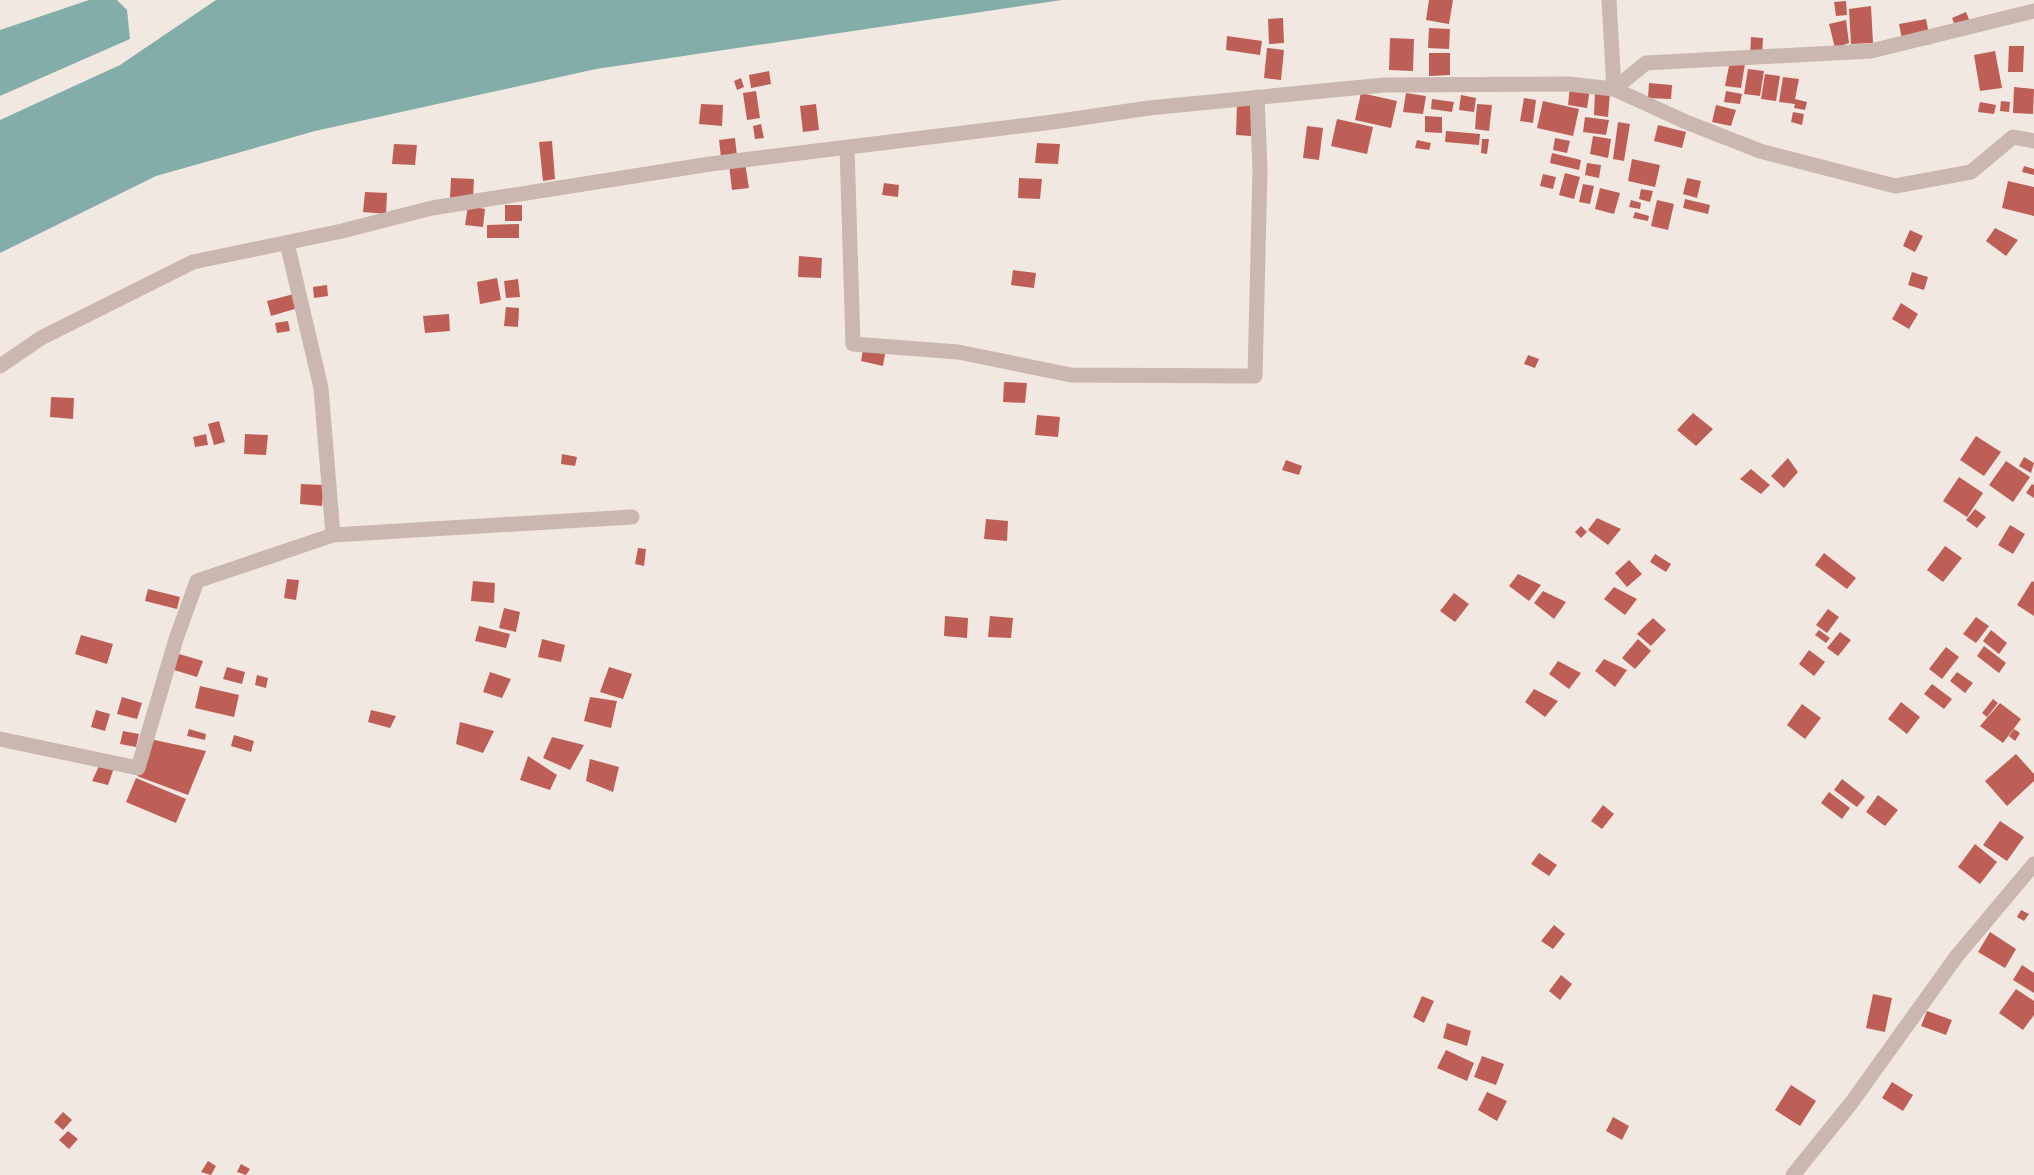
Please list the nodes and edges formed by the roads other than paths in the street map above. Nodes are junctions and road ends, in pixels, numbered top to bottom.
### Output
1 (1609, 0) edge
2 (2034, 11) edge
3 (1614, 89) junction
4 (1257, 97) junction
5 (2034, 141) edge
6 (847, 147) junction
7 (286, 243) junction
8 (0, 366) edge
9 (632, 517) dead end
10 (333, 535) junction
11 (0, 739) edge
12 (2034, 864) edge
13 (1793, 1175) edge

1 - 3 street
2 - 3 street
3 - 4 street
3 - 5 street
4 - 6 street
4 - 6 street
6 - 7 street
7 - 8 street
7 - 10 street
9 - 10 street
10 - 11 street
12 - 13 street

